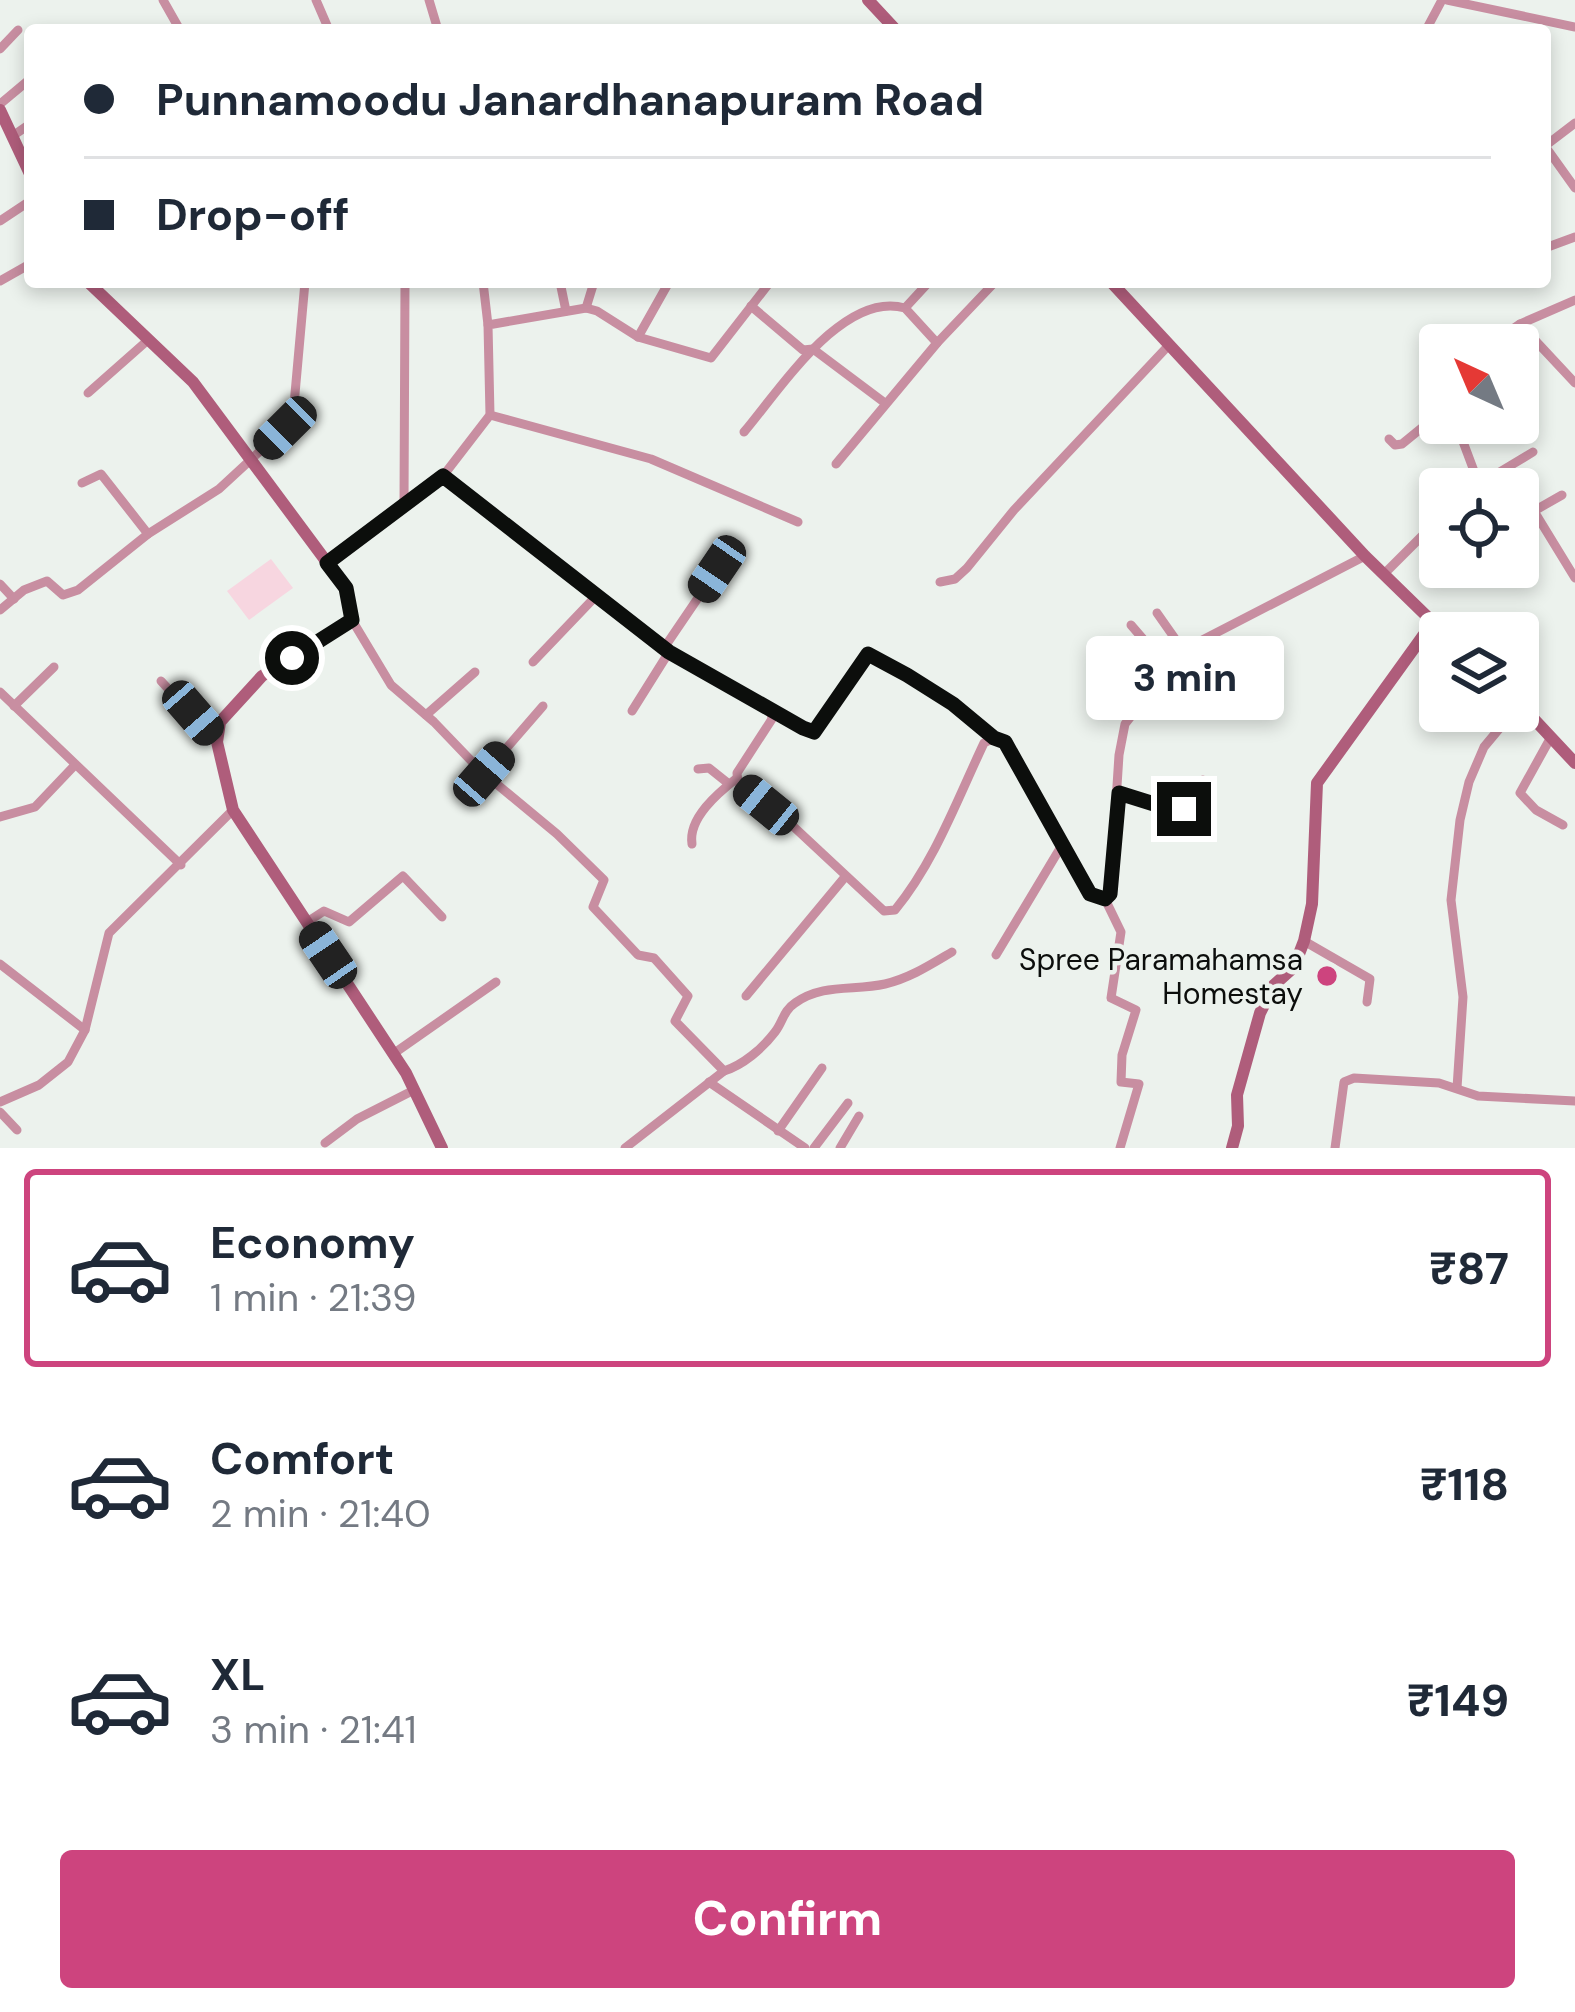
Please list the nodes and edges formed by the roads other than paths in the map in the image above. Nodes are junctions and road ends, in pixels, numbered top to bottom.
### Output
1 (868, 0) edge
2 (1444, 0) edge
3 (890, 24) edge
4 (1575, 27) edge
5 (18, 30) dead end
6 (0, 49) edge
7 (24, 85) edge
8 (0, 107) edge
9 (1575, 123) edge
10 (24, 128) edge
11 (14, 135) junction
12 (1551, 141) edge
13 (1551, 153) edge
14 (24, 159) edge
15 (1573, 180) edge
16 (99, 288) edge
17 (304, 288) edge
18 (405, 288) edge
19 (484, 288) edge
20 (561, 288) edge
21 (592, 288) edge
22 (666, 288) edge
23 (765, 288) edge
24 (923, 288) edge
25 (988, 288) edge
26 (1116, 288) edge
27 (1575, 300) edge
28 (751, 306) junction
29 (586, 308) junction
30 (905, 308) junction
31 (566, 311) junction
32 (1520, 323) joint
33 (488, 325) junction
34 (638, 337) junction
35 (148, 340) junction
36 (937, 343) junction
37 (1169, 346) junction
38 (813, 350) junction
39 (1575, 383) edge
40 (88, 393) dead end
41 (886, 404) junction
42 (490, 415) junction
43 (1419, 430) edge
44 (744, 432) dead end
45 (1389, 439) dead end
46 (1533, 452) dead end
47 (252, 462) junction
48 (836, 464) dead end
49 (1509, 468) edge
50 (443, 476) junction
51 (82, 483) dead end
52 (1562, 495) dead end
53 (404, 503) junction
54 (1539, 508) edge
55 (1539, 519) edge
56 (798, 521) dead end
57 (148, 534) junction
58 (1419, 539) edge
59 (1365, 556) junction
60 (327, 563) junction
61 (717, 569) dead end
62 (1385, 573) junction
63 (1575, 578) edge
64 (940, 582) dead end
65 (0, 584) edge
66 (596, 595) junction
67 (14, 599) junction
68 (0, 610) edge
69 (1424, 612) edge
70 (1157, 613) dead end
71 (352, 620) junction
72 (1131, 625) dead end
73 (667, 650) junction
74 (1183, 650) junction
75 (1419, 653) edge
76 (533, 662) dead end
77 (54, 667) dead end
78 (1168, 668) junction
79 (475, 672) dead end
80 (160, 680) dead end
81 (6, 701) edge
82 (543, 706) dead end
83 (632, 711) dead end
84 (774, 714) junction
85 (426, 715) junction
86 (1539, 726) edge
87 (1496, 732) edge
88 (1551, 737) junction
89 (994, 738) junction
90 (218, 742) junction
91 (1575, 763) edge
92 (75, 765) junction
93 (698, 769) dead end
94 (484, 774) junction
95 (1203, 780) dead end
96 (733, 781) junction
97 (1119, 793) junction
98 (233, 809) junction
99 (0, 817) edge
100 (1563, 825) dead end
101 (692, 844) dead end
102 (1062, 845) junction
103 (181, 865) junction
104 (845, 877) junction
105 (1105, 899) junction
106 (442, 917) dead end
107 (307, 922) junction
108 (1304, 941) junction
109 (952, 952) dead end
110 (996, 956) dead end
111 (0, 964) edge
112 (496, 982) dead end
113 (746, 996) dead end
114 (1367, 1002) dead end
115 (85, 1030) junction
116 (393, 1054) junction
117 (822, 1068) dead end
118 (724, 1071) junction
119 (709, 1082) junction
120 (1457, 1088) junction
121 (414, 1090) junction
122 (1575, 1101) edge
123 (0, 1102) edge
124 (848, 1103) dead end
125 (0, 1112) edge
126 (859, 1116) dead end
127 (17, 1130) dead end
128 (778, 1131) junction
129 (325, 1143) dead end
130 (788, 1144) edge
131 (442, 1148) edge
132 (626, 1148) edge
133 (810, 1148) edge
134 (840, 1148) edge
135 (1120, 1148) edge
136 (1232, 1148) edge
137 (1335, 1148) edge

1 - 3 main road
2 - 4 street
5 - 6 street
7 - 8 street
8 - 11 main road
9 - 12 street
10 - 11 street
11 - 14 main road
13 - 15 street
16 - 35 main road
17 - 47 street
18 - 53 street
19 - 33 street
20 - 31 street
21 - 29 street
22 - 34 street
23 - 28 street
24 - 30 street
25 - 36 street
26 - 37 main road
27 - 32 street
28 - 34 street
28 - 38 street
29 - 31 street
29 - 34 street
30 - 36 street
30 - 38 street
31 - 33 street
32 - 39 street
33 - 42 street
35 - 40 street
35 - 47 main road
36 - 41 street
37 - 59 main road
37 - 64 street
38 - 41 street
38 - 44 street
41 - 48 street
42 - 50 street
42 - 56 street
43 - 45 street
46 - 49 street
47 - 57 street
47 - 60 main road
50 - 53 street
50 - 66 street
51 - 57 street
52 - 54 street
53 - 60 street
55 - 63 street
57 - 67 street
58 - 62 street
59 - 62 main road
59 - 74 street
60 - 71 main road
61 - 73 street
62 - 69 main road
65 - 67 street
66 - 73 street
66 - 76 street
67 - 68 street
70 - 74 street
71 - 85 street
71 - 90 main road
72 - 78 street
73 - 83 street
73 - 84 street
74 - 78 street
75 - 108 main road
77 - 81 street
78 - 97 street
79 - 85 street
80 - 90 street
81 - 92 street
82 - 94 street
84 - 89 street
84 - 96 street
85 - 94 street
86 - 88 main road
87 - 120 street
88 - 91 main road
88 - 100 street
89 - 102 street
89 - 104 street
90 - 98 main road
92 - 99 street
92 - 103 street
93 - 96 street
94 - 118 street
95 - 97 street
96 - 101 street
96 - 104 street
97 - 105 street
98 - 103 street
98 - 107 main road
102 - 105 street
102 - 110 street
103 - 115 street
104 - 113 street
105 - 135 street
106 - 107 street
107 - 116 main road
108 - 114 street
108 - 136 main road
109 - 118 street
111 - 115 street
112 - 116 street
115 - 123 street
116 - 121 main road
117 - 128 street
118 - 119 street
119 - 128 street
119 - 132 street
120 - 122 street
120 - 137 street
121 - 129 street
121 - 131 main road
124 - 133 street
125 - 127 street
126 - 134 street
128 - 130 street
130 - 133 street

